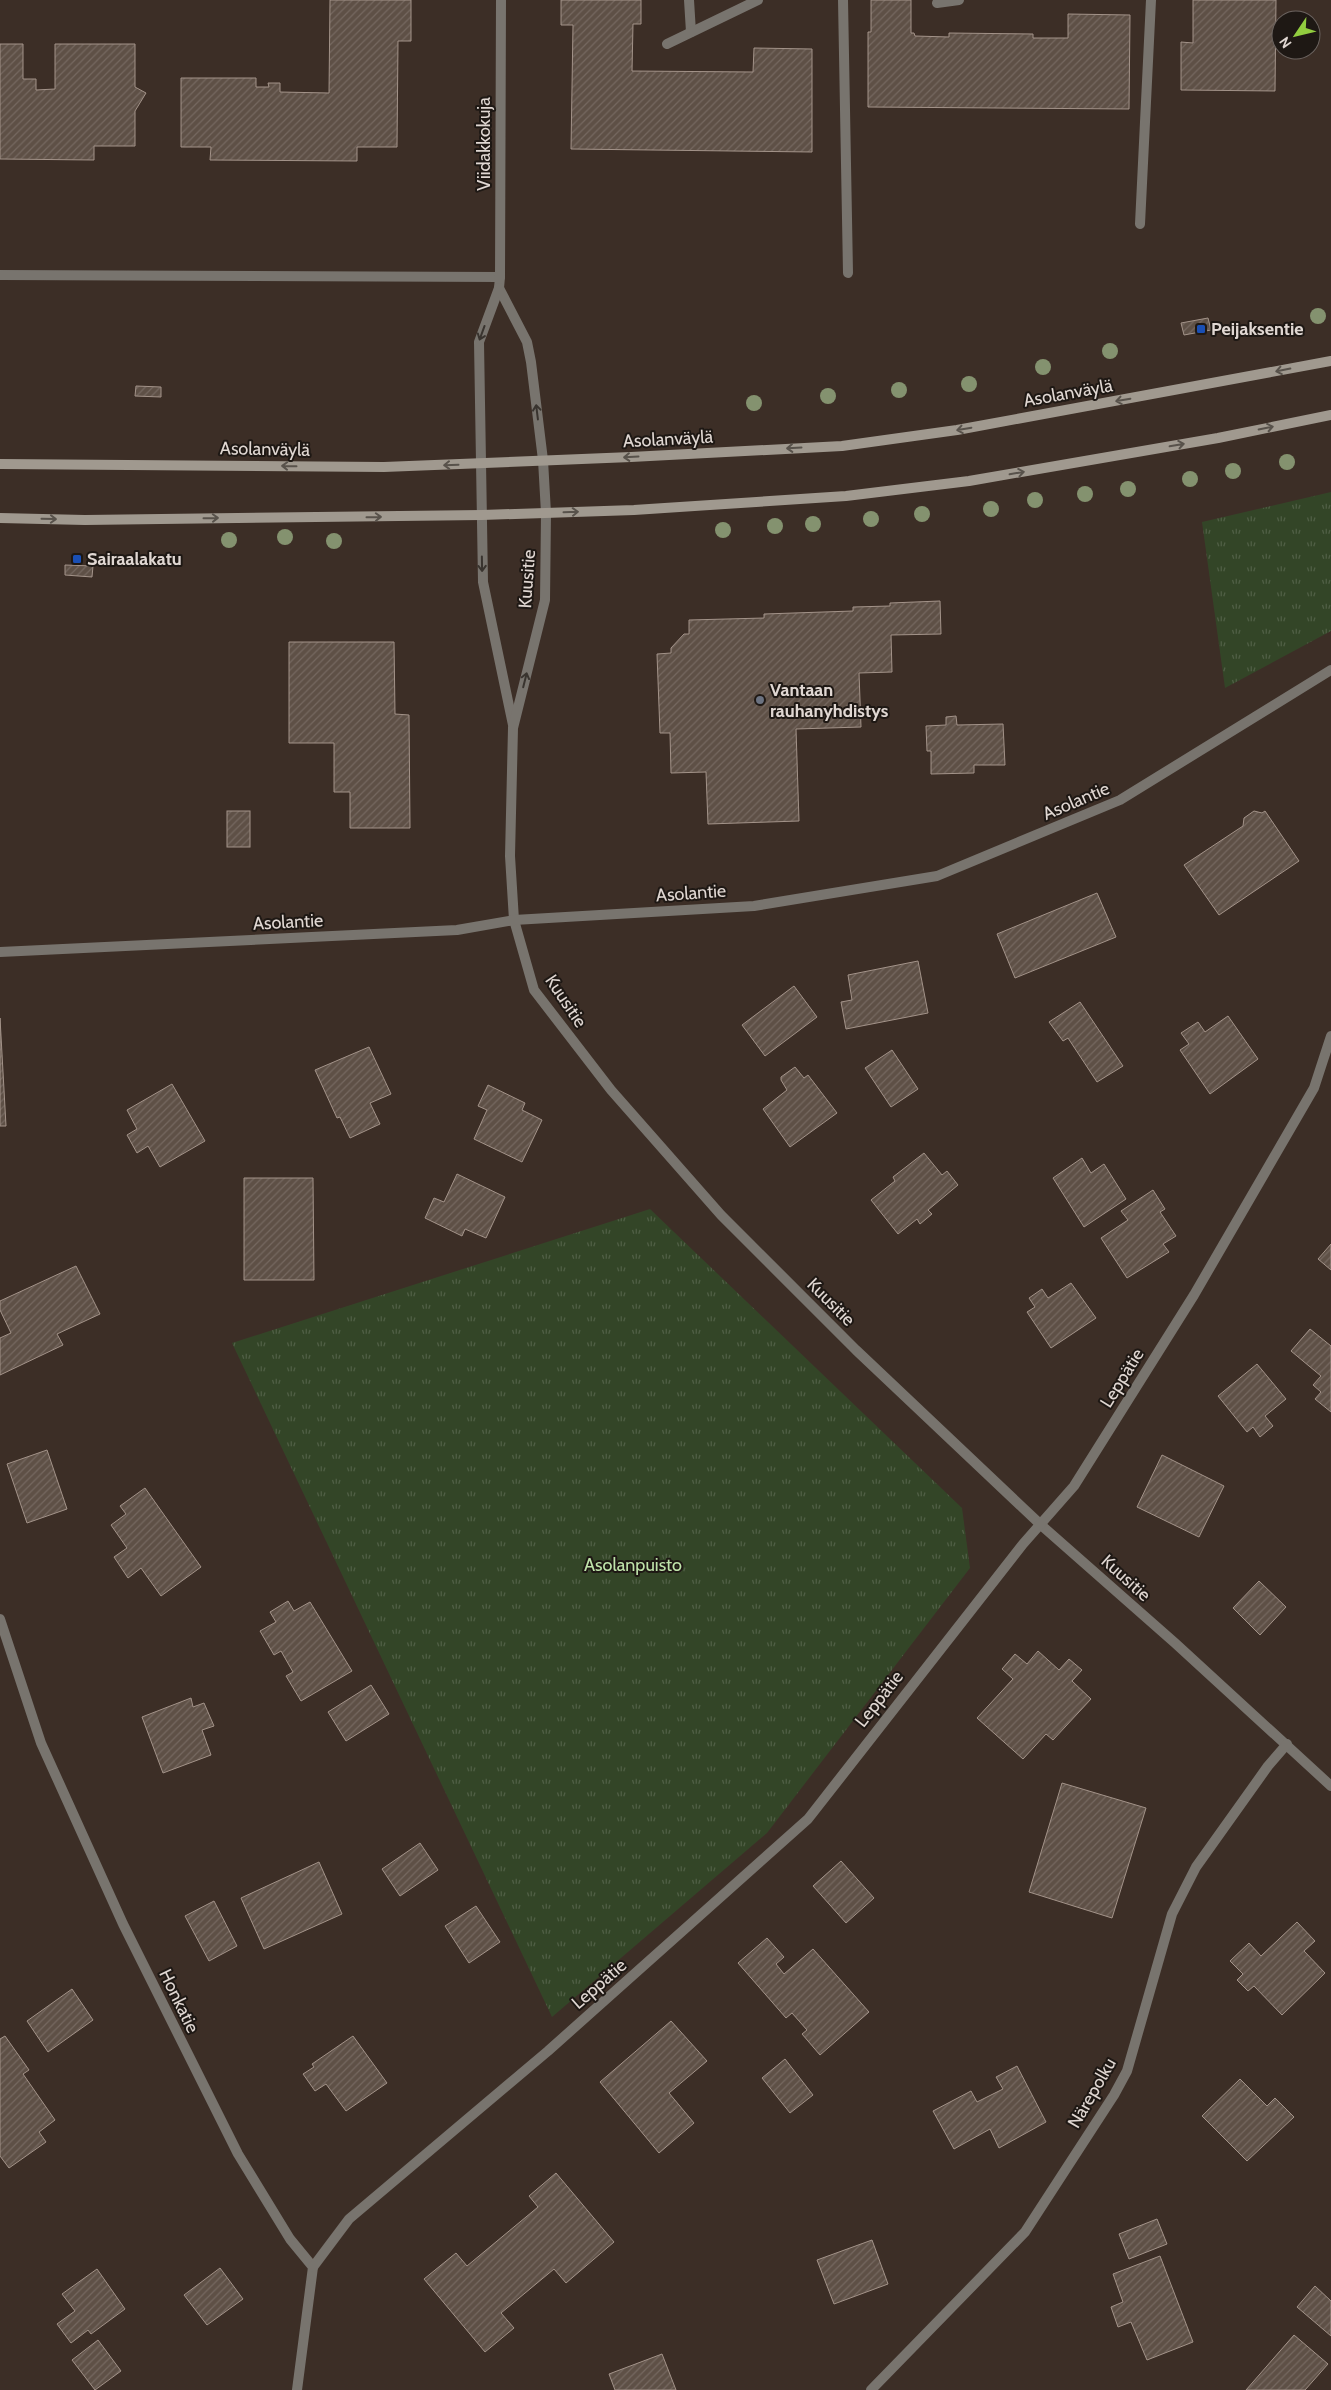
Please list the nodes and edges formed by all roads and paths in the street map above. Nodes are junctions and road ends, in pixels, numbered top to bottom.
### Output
1 (501, 0) edge
2 (689, 0) edge
3 (758, 0) edge
4 (842, 0) edge
5 (959, 0) edge
6 (1151, 0) edge
7 (937, 3) dead end
8 (691, 32) junction
9 (667, 44) dead end
10 (1140, 224) dead end
11 (848, 273) dead end
12 (0, 275) edge
13 (499, 282) junction
14 (1331, 361) edge
15 (1331, 415) edge
16 (543, 460) junction
17 (0, 464) edge
18 (480, 464) junction
19 (546, 513) junction
20 (482, 515) junction
21 (0, 518) edge
22 (1331, 670) edge
23 (514, 728) junction
24 (514, 920) junction
25 (0, 952) edge
26 (1331, 1036) edge
27 (1041, 1525) junction
28 (0, 1619) edge
29 (1287, 1744) junction
30 (1331, 1786) edge
31 (313, 2267) junction
32 (297, 2390) edge
33 (870, 2390) edge

1 - 13 street, Viidakkokuja
2 - 8 street
3 - 8 street
4 - 11 street
5 - 7 street
6 - 10 street
8 - 9 street
12 - 13 street
16 -> 13 street, Viidakkokuja
13 -> 18 street, Viidakkokuja
14 -> 16 main road, Asolanväylä
19 -> 15 main road
16 - 18 main road, Asolanväylä
16 - 19 street, Kuusitie
18 -> 17 main road, Asolanväylä
18 - 20 street, Viidakkokuja
19 - 20 main road
23 -> 19 street, Kuusitie
21 -> 20 main road
20 -> 23 street, Kuusitie
22 - 24 street, Asolantie
23 - 24 street, Kuusitie
24 - 25 street, Asolantie
24 - 27 street, Kuusitie
26 - 27 street, Leppätie
27 - 29 street, Kuusitie
27 - 31 street, Leppätie
28 - 31 street, Honkatie
29 - 30 street, Kuusitie
29 - 33 street, Närepolku
31 - 32 street

